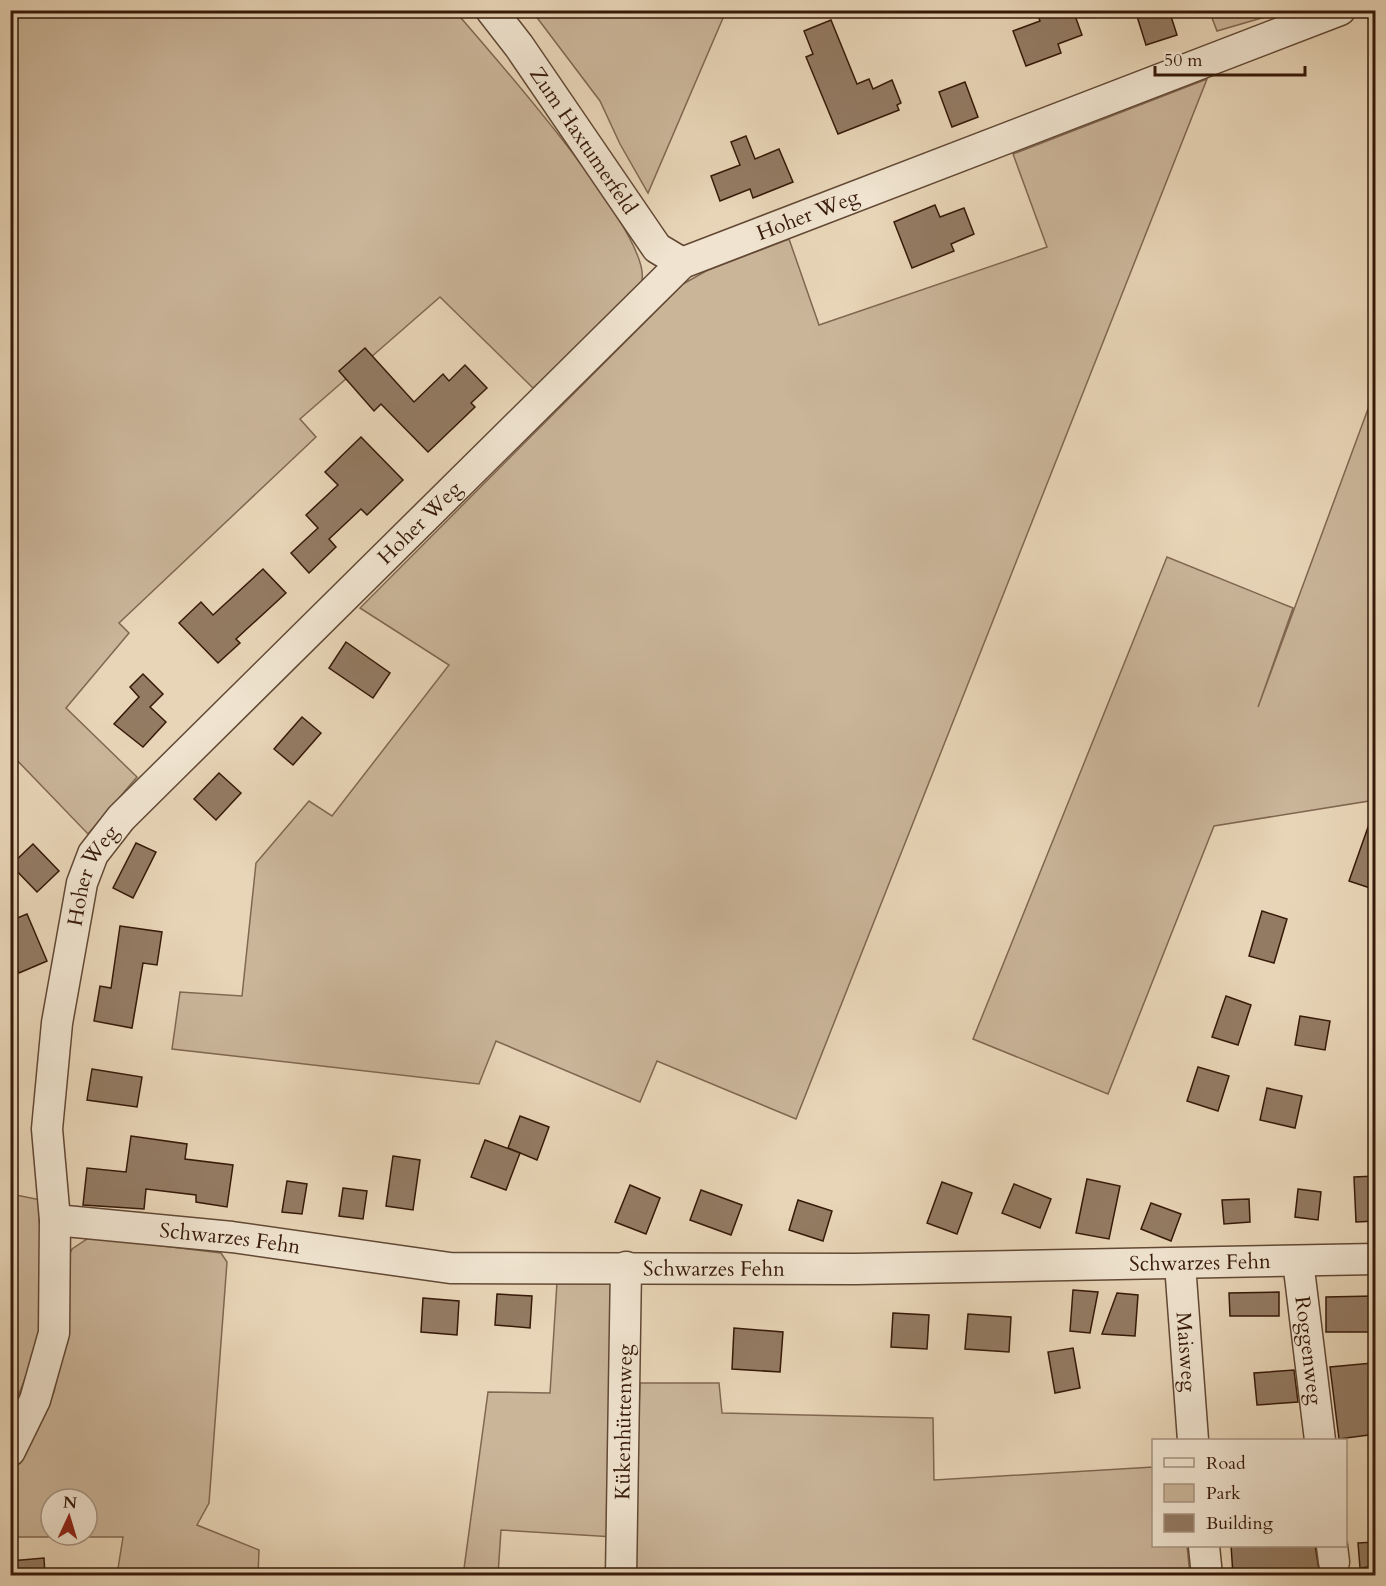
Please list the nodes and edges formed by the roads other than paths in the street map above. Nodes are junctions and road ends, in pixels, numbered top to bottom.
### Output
1 (491, 10) edge
2 (1340, 10) edge
3 (682, 263) junction
4 (56, 1220) junction
5 (1376, 1260) edge
6 (1298, 1262) junction
7 (1180, 1264) junction
8 (626, 1267) junction
9 (1193, 1439) edge
10 (1320, 1439) edge
11 (10, 1451) edge
12 (1204, 1547) edge
13 (621, 1575) edge
14 (1207, 1575) edge

1 - 3 street, Zum Haxtumerfeld
2 - 3 street, Hoher Weg
3 - 4 street, Hoher Weg
4 - 8 street, Schwarzes Fehn
4 - 11 street, Hoher Weg
5 - 6 street, Schwarzes Fehn
6 - 7 street, Schwarzes Fehn
6 - 10 street, Roggenweg
7 - 8 street, Schwarzes Fehn
7 - 9 street, Maisweg
8 - 13 street, Kükenhüttenweg
12 - 14 street

